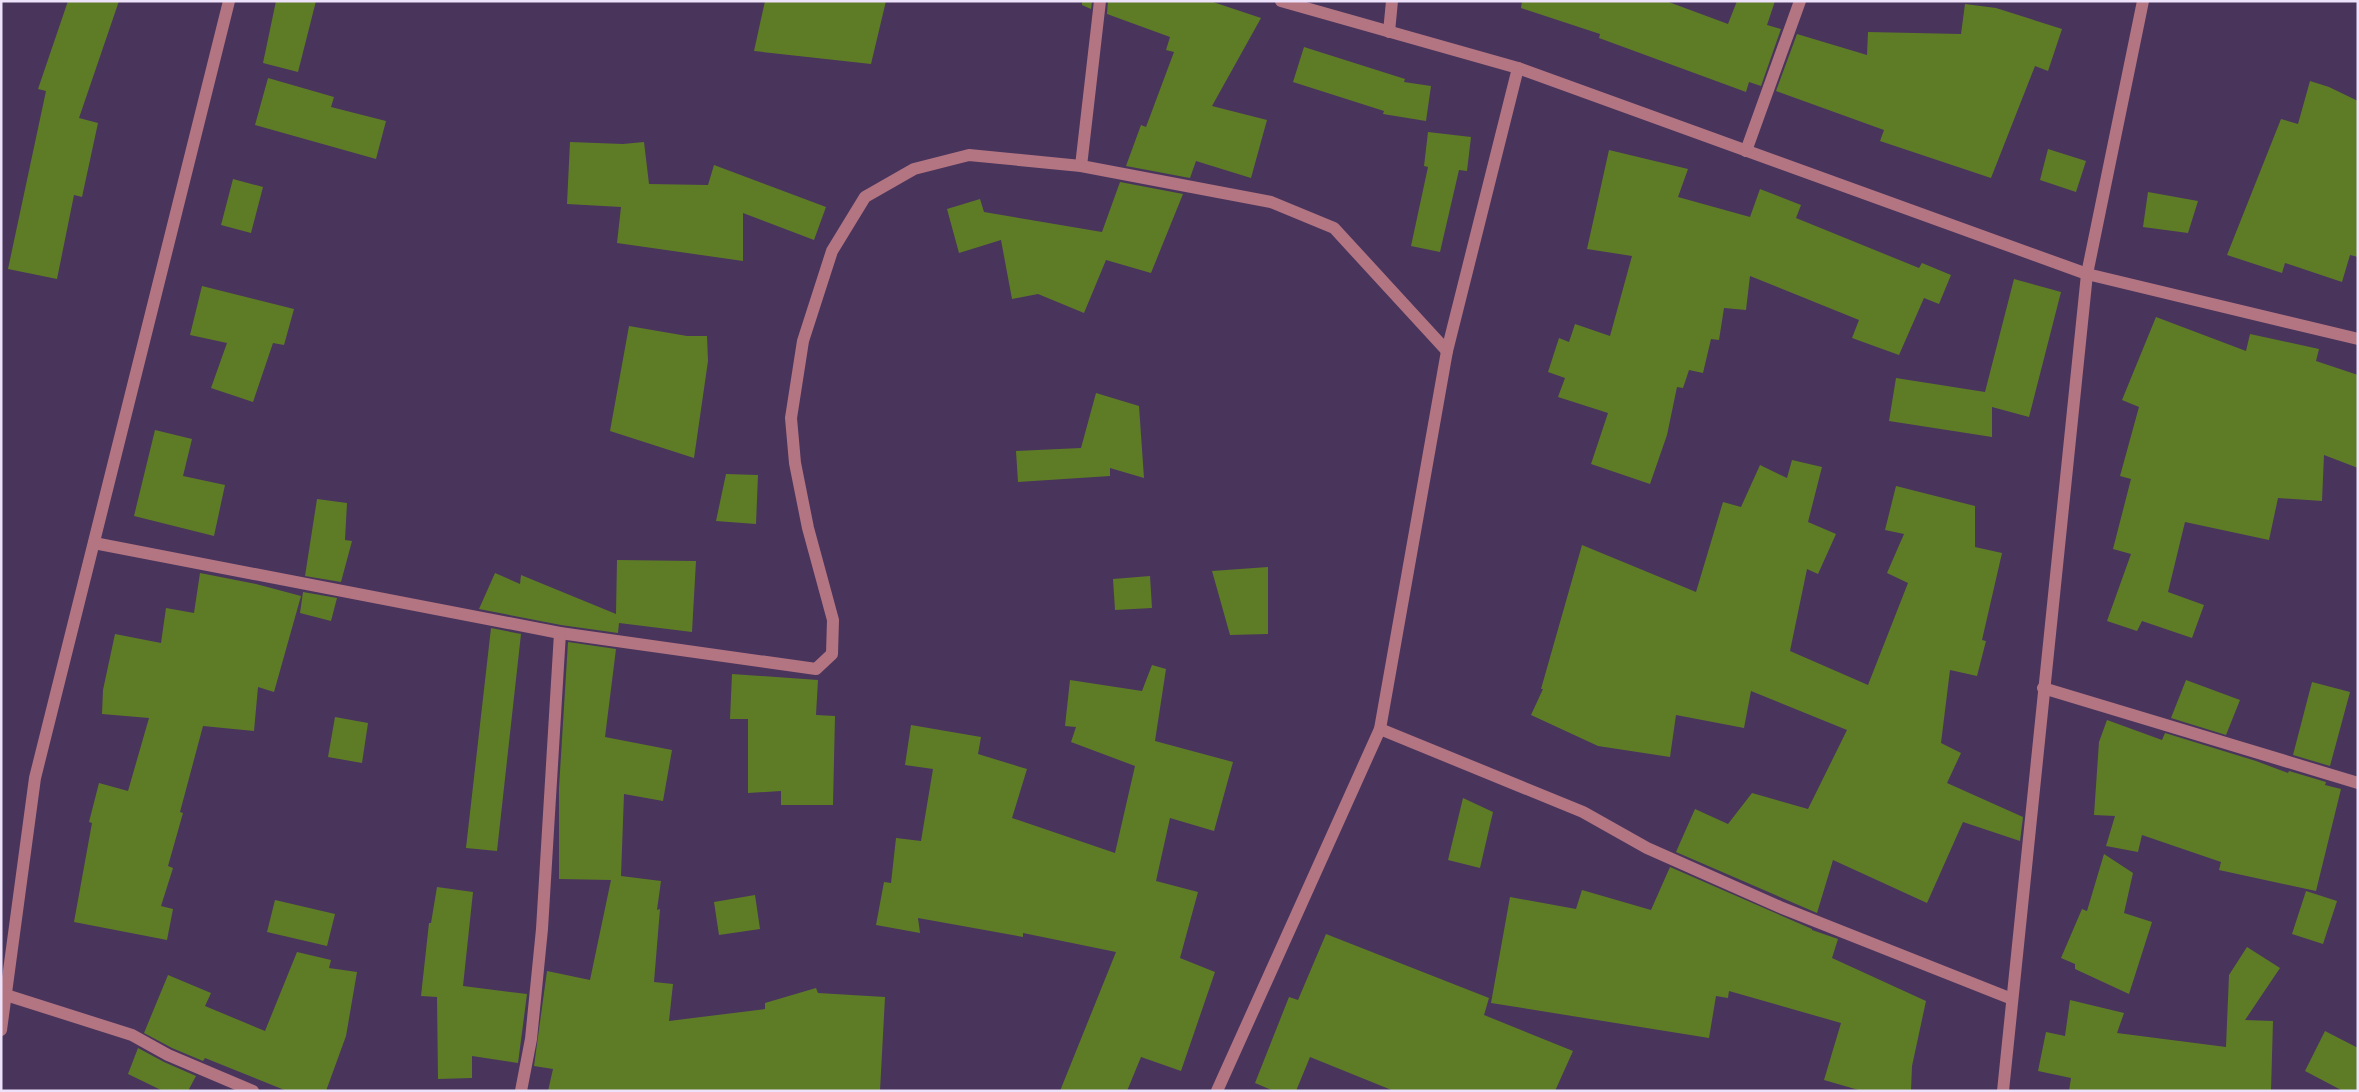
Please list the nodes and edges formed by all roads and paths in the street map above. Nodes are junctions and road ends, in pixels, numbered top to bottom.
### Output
1 (229, 1) edge
2 (1100, 1) edge
3 (1281, 1) edge
4 (1392, 1) edge
5 (1800, 1) edge
6 (2143, 1) edge
7 (1389, 32) junction
8 (1518, 68) junction
9 (1746, 150) junction
10 (1081, 166) junction
11 (2087, 274) junction
12 (2358, 340) edge
13 (1448, 350) junction
14 (94, 543) junction
15 (560, 633) junction
16 (2043, 688) junction
17 (1380, 729) junction
18 (2358, 783) edge
19 (6, 995) junction
20 (2012, 999) junction
21 (1, 1030) edge
22 (253, 1091) edge
23 (521, 1091) edge
24 (1217, 1091) edge
25 (2003, 1091) edge

1 - 14 street
2 - 10 street
3 - 7 street
4 - 7 street
5 - 9 street
6 - 11 street
7 - 8 street
8 - 9 street
8 - 13 street
9 - 11 street
10 - 13 street
10 - 15 street
11 - 12 street
11 - 16 street
13 - 17 street
14 - 15 street
14 - 19 street
15 - 23 street
16 - 18 street
16 - 20 street
17 - 20 street
17 - 24 street
19 - 21 street
19 - 22 street
20 - 25 street

